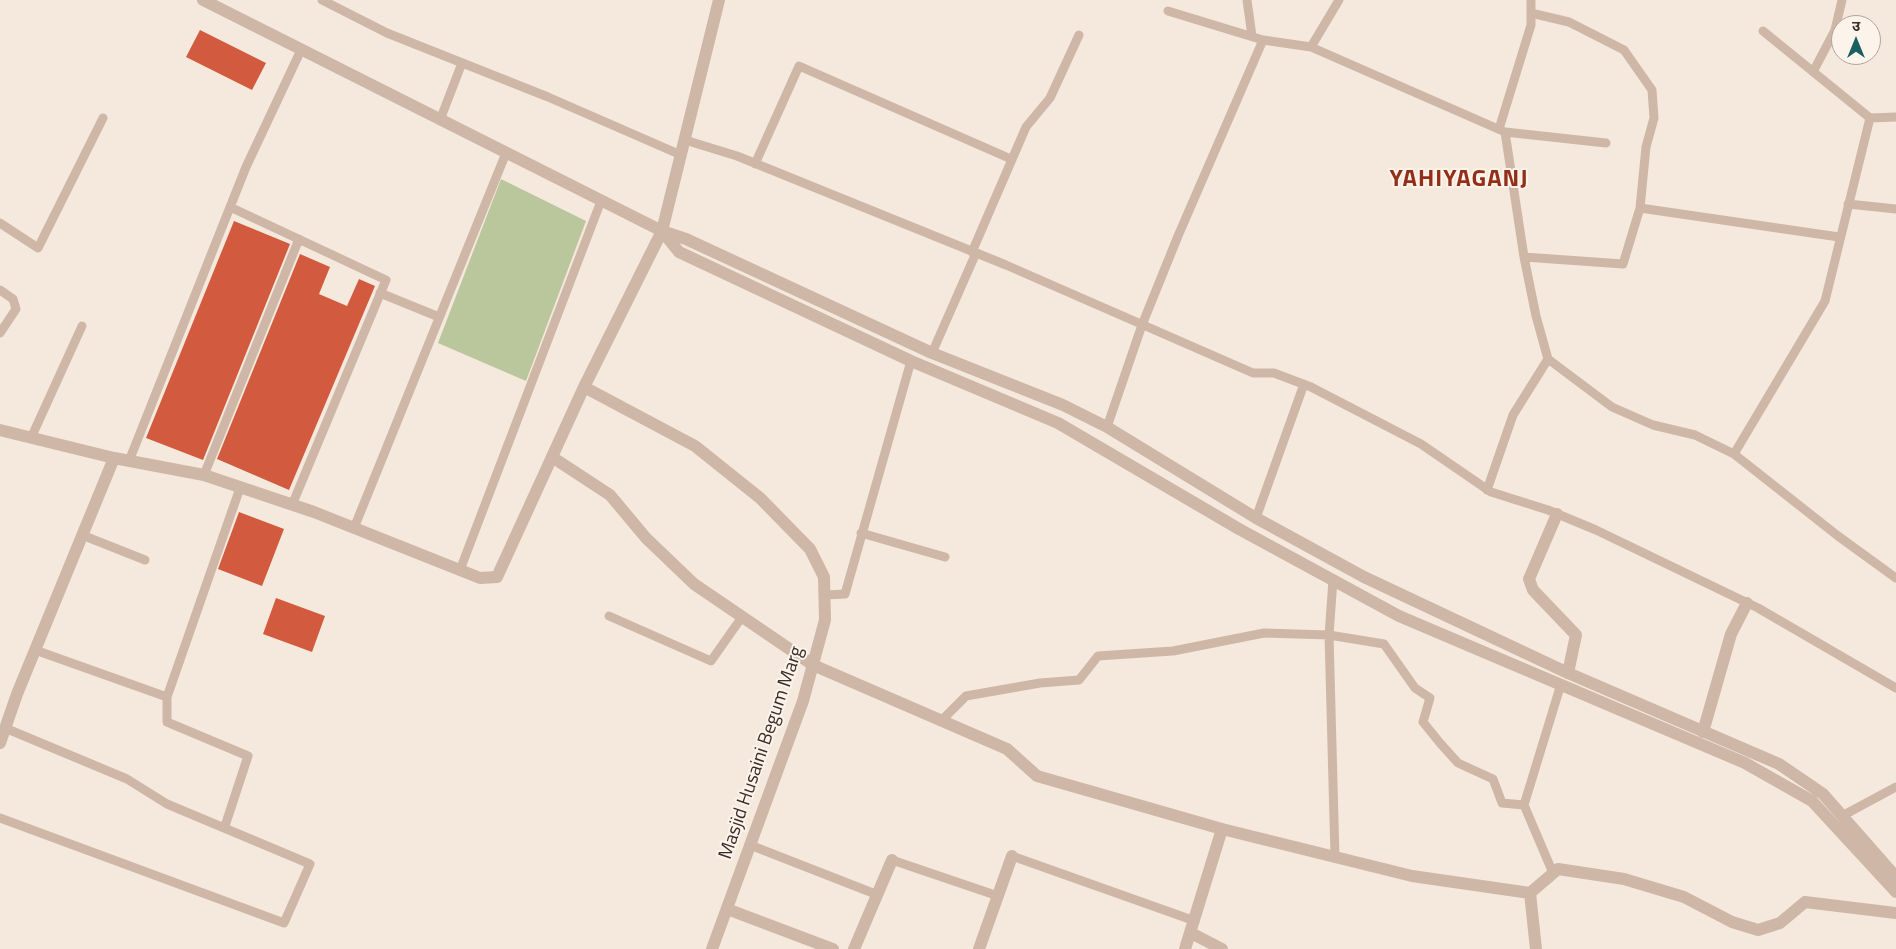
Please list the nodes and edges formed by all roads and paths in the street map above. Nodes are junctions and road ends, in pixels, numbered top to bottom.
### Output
1 (203, 0) edge
2 (322, 0) edge
3 (719, 0) edge
4 (1248, 0) edge
5 (1339, 0) edge
6 (1531, 0) edge
7 (1842, 0) edge
8 (1168, 11) dead end
9 (1531, 13) junction
10 (1763, 32) dead end
11 (1079, 35) dead end
12 (1252, 36) junction
13 (1263, 40) junction
14 (1311, 47) junction
15 (301, 50) junction
16 (462, 63) junction
17 (1813, 72) junction
18 (1896, 117) edge
19 (103, 118) dead end
20 (1870, 118) junction
21 (440, 120) junction
22 (1502, 131) junction
23 (686, 140) junction
24 (1606, 143) dead end
25 (506, 153) junction
26 (681, 155) junction
27 (1011, 159) junction
28 (755, 164) junction
29 (601, 202) junction
30 (1848, 204) junction
31 (230, 207) junction
32 (1640, 208) junction
33 (1896, 209) edge
34 (0, 223) edge
35 (662, 231) junction
36 (1840, 237) junction
37 (299, 240) junction
38 (974, 252) junction
39 (1524, 257) junction
40 (0, 290) edge
41 (380, 293) junction
42 (439, 317) junction
43 (82, 326) dead end
44 (1142, 326) junction
45 (0, 333) edge
46 (932, 353) junction
47 (1548, 359) junction
48 (911, 361) junction
49 (1304, 384) junction
50 (584, 387) junction
51 (1107, 427) junction
52 (0, 430) edge
53 (31, 438) junction
54 (1734, 454) junction
55 (552, 457) junction
56 (114, 458) junction
57 (129, 461) junction
58 (204, 475) junction
59 (240, 488) junction
60 (1487, 490) junction
61 (292, 505) junction
62 (1557, 514) junction
63 (1256, 518) junction
64 (354, 528) junction
65 (861, 533) junction
66 (82, 535) junction
67 (945, 557) dead end
68 (144, 560) dead end
69 (460, 570) junction
70 (1896, 578) edge
71 (1333, 580) junction
72 (825, 595) junction
73 (1747, 603) junction
74 (610, 616) dead end
75 (742, 617) junction
76 (1329, 635) junction
77 (35, 650) junction
78 (813, 665) junction
79 (1564, 679) junction
80 (1896, 688) edge
81 (167, 696) junction
82 (941, 721) junction
83 (5, 728) junction
84 (1702, 732) junction
85 (0, 743) edge
86 (1896, 787) edge
87 (1524, 805) junction
88 (1842, 816) junction
89 (0, 818) edge
90 (225, 826) junction
91 (1222, 829) junction
92 (750, 845) junction
93 (1012, 856) joint
94 (1335, 857) junction
95 (892, 860) joint
96 (1552, 873) junction
97 (1896, 877) edge
98 (1896, 892) edge
99 (1530, 894) junction
100 (878, 895) junction
101 (998, 896) junction
102 (727, 910) junction
103 (1896, 913) edge
104 (1193, 927) junction
105 (712, 949) edge
106 (833, 949) edge
107 (854, 949) edge
108 (979, 949) edge
109 (1185, 949) edge
110 (1222, 949) edge
111 (1536, 949) edge

1 - 15 street
2 - 16 lane
3 - 23 street
4 - 12 lane
5 - 14 lane
6 - 9 lane
7 - 17 lane
8 - 12 lane
9 - 22 lane
9 - 32 lane
10 - 17 lane
11 - 27 lane
12 - 13 lane
13 - 14 lane
13 - 44 lane
14 - 22 lane
15 - 21 street
15 - 31 lane
16 - 21 lane
16 - 26 lane
17 - 20 lane
18 - 20 lane
19 - 34 lane
20 - 30 lane
21 - 25 street
22 - 24 lane
22 - 39 lane
23 - 26 street
23 - 28 lane
25 - 29 street
25 - 42 lane
26 - 35 street
27 - 28 lane
27 - 38 lane
28 - 38 lane
29 - 35 street
29 - 69 lane
30 - 33 lane
30 - 36 lane
31 - 37 lane
31 - 57 lane
32 - 36 lane
32 - 39 lane
35 - 46 street
35 - 48 street
35 - 50 street
36 - 54 lane
37 - 41 lane
37 - 58 lane
38 - 44 lane
38 - 46 lane
39 - 47 lane
40 - 45 lane
41 - 42 lane
41 - 61 lane
42 - 64 lane
43 - 53 lane
44 - 49 lane
44 - 51 lane
46 - 51 street
47 - 54 lane
47 - 60 lane
48 - 65 lane
48 - 71 street
49 - 60 lane
49 - 63 lane
50 - 55 street
50 - 72 street, Masjid Husaini Begum Marg
51 - 63 street
52 - 53 street
53 - 56 street
54 - 70 lane
55 - 69 street
55 - 75 street
56 - 57 street
56 - 66 street
57 - 58 street
58 - 59 street
59 - 61 street
59 - 81 lane
60 - 62 lane
61 - 64 street
62 - 73 lane
62 - 79 street
63 - 79 street
64 - 69 street
65 - 67 lane
65 - 72 lane
66 - 68 lane
66 - 77 street
71 - 76 lane
71 - 79 street
72 - 78 street, Masjid Husaini Begum Marg
73 - 80 lane
73 - 84 street
74 - 75 lane
75 - 78 street
76 - 82 lane
76 - 87 lane
76 - 94 lane
77 - 81 lane
77 - 83 street
78 - 82 street
78 - 92 street, Masjid Husaini Begum Marg
79 - 84 street
79 - 87 lane
79 - 98 street
81 - 90 lane
82 - 91 street
83 - 85 street
83 - 90 lane
84 - 88 street
86 - 88 lane
87 - 96 lane
88 - 97 street
89 - 90 lane
91 - 94 street
91 - 104 street
92 - 100 lane
92 - 102 street, Masjid Husaini Begum Marg
93 - 101 street
93 - 104 lane
94 - 99 street
95 - 100 street
95 - 101 lane
96 - 99 street
96 - 103 street
99 - 111 street
100 - 107 street
101 - 108 street
102 - 105 street, Masjid Husaini Begum Marg
102 - 106 street
104 - 109 street
104 - 110 street

